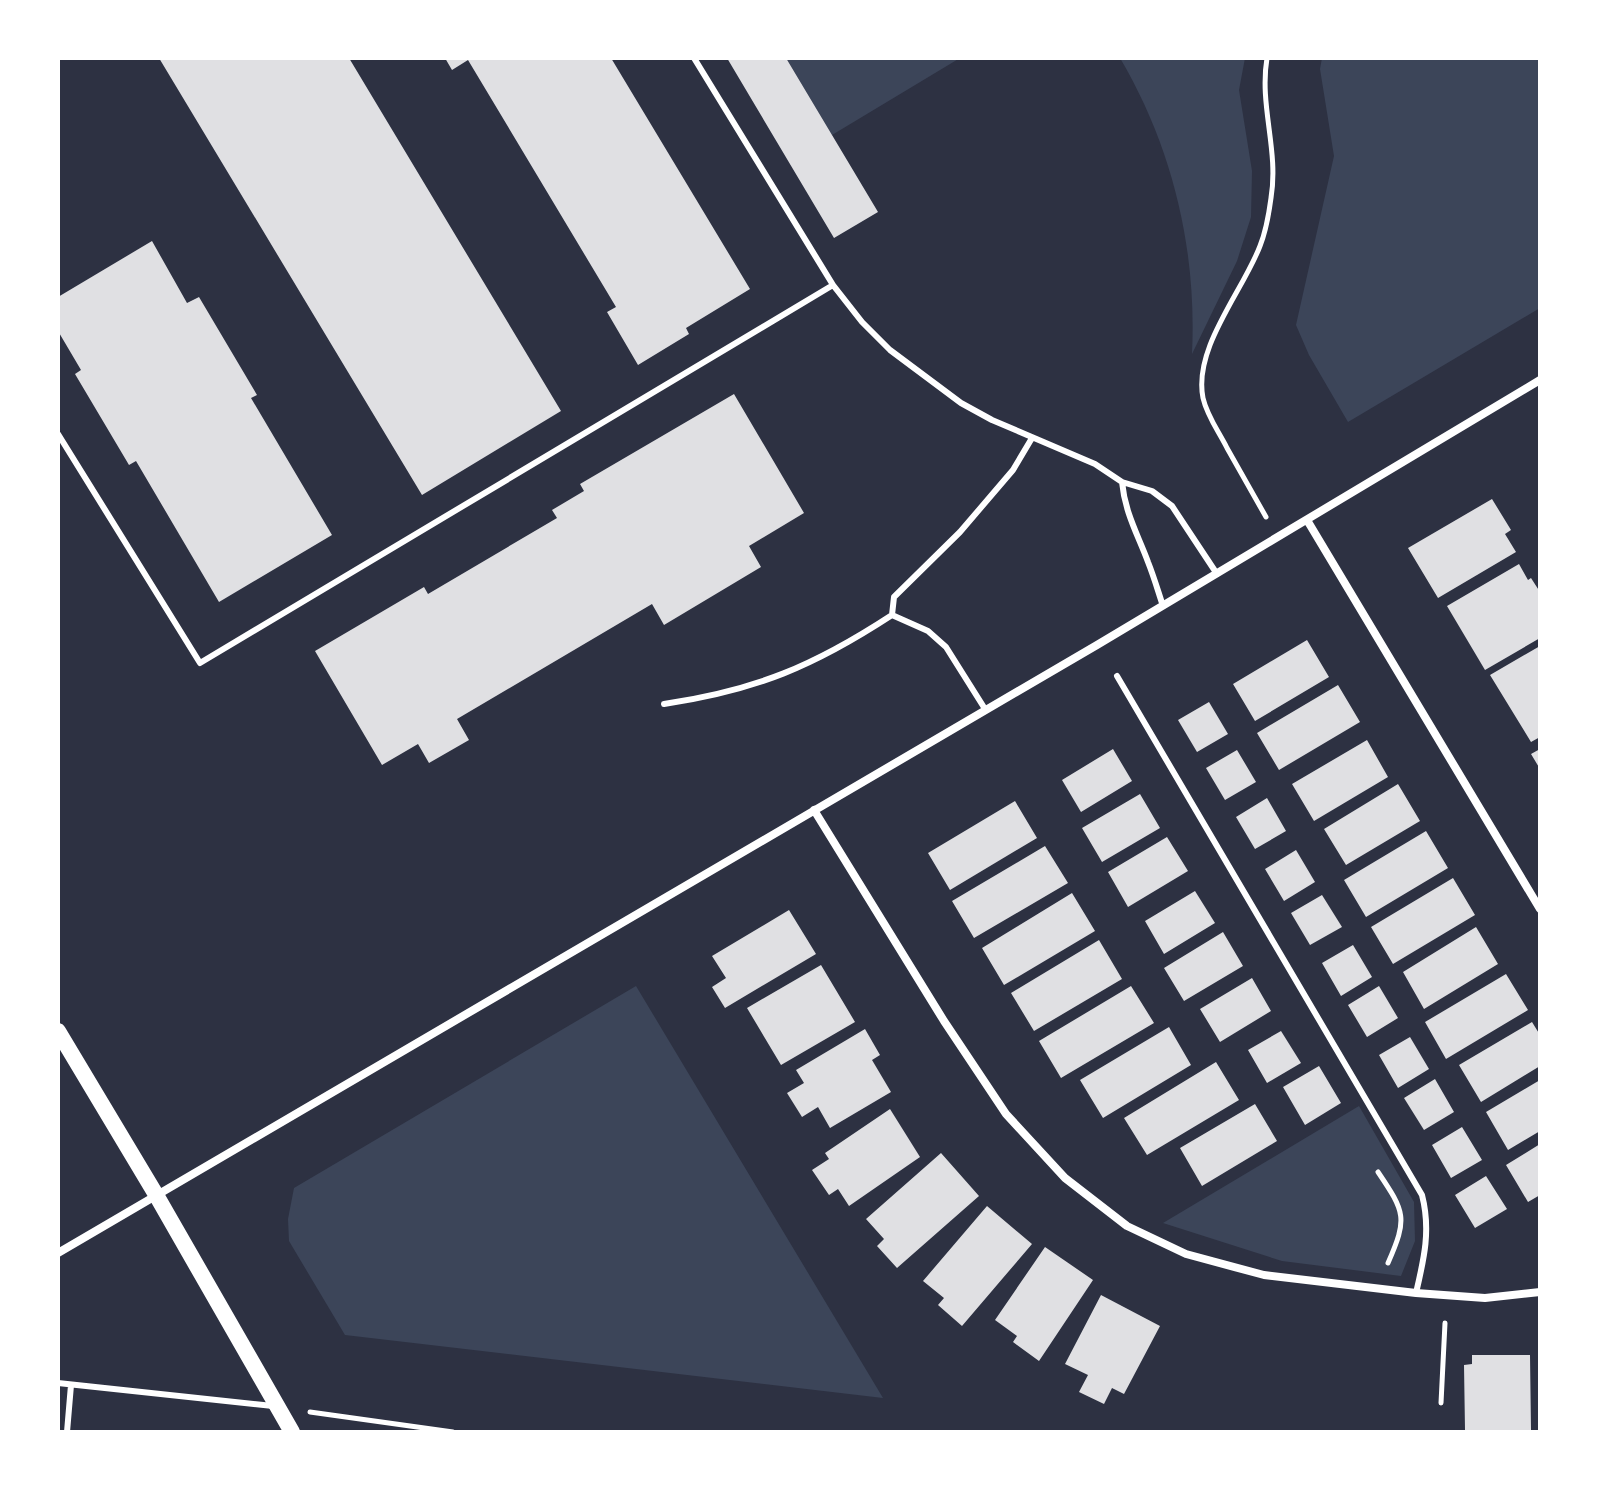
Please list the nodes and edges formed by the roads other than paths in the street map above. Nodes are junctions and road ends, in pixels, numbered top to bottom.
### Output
1 (694, 58) edge
2 (833, 285) junction
3 (1540, 380) edge
4 (58, 434) edge
5 (1032, 438) junction
6 (1122, 482) junction
7 (1307, 520) junction
8 (1217, 574) junction
9 (1163, 606) junction
10 (892, 615) junction
11 (1117, 676) dead end
12 (664, 704) dead end
13 (985, 709) junction
14 (814, 810) junction
15 (1540, 909) edge
16 (58, 1031) edge
17 (155, 1193) junction
18 (58, 1253) edge
19 (1540, 1292) edge
20 (1416, 1293) junction
21 (58, 1383) edge
22 (71, 1385) junction
23 (278, 1407) junction
24 (67, 1432) edge
25 (292, 1432) edge

1 - 2 lane
2 - 4 lane
2 - 5 lane
3 - 7 street
5 - 6 lane
5 - 10 lane
6 - 8 lane
6 - 9 lane
7 - 8 street
7 - 15 street
8 - 9 street
9 - 13 street
10 - 12 lane
10 - 13 lane
11 - 20 lane
13 - 14 street
14 - 17 street
14 - 20 street
16 - 17 main road
17 - 18 street
17 - 23 main road
19 - 20 street
21 - 22 lane
22 - 23 lane
22 - 24 lane
23 - 25 main road

